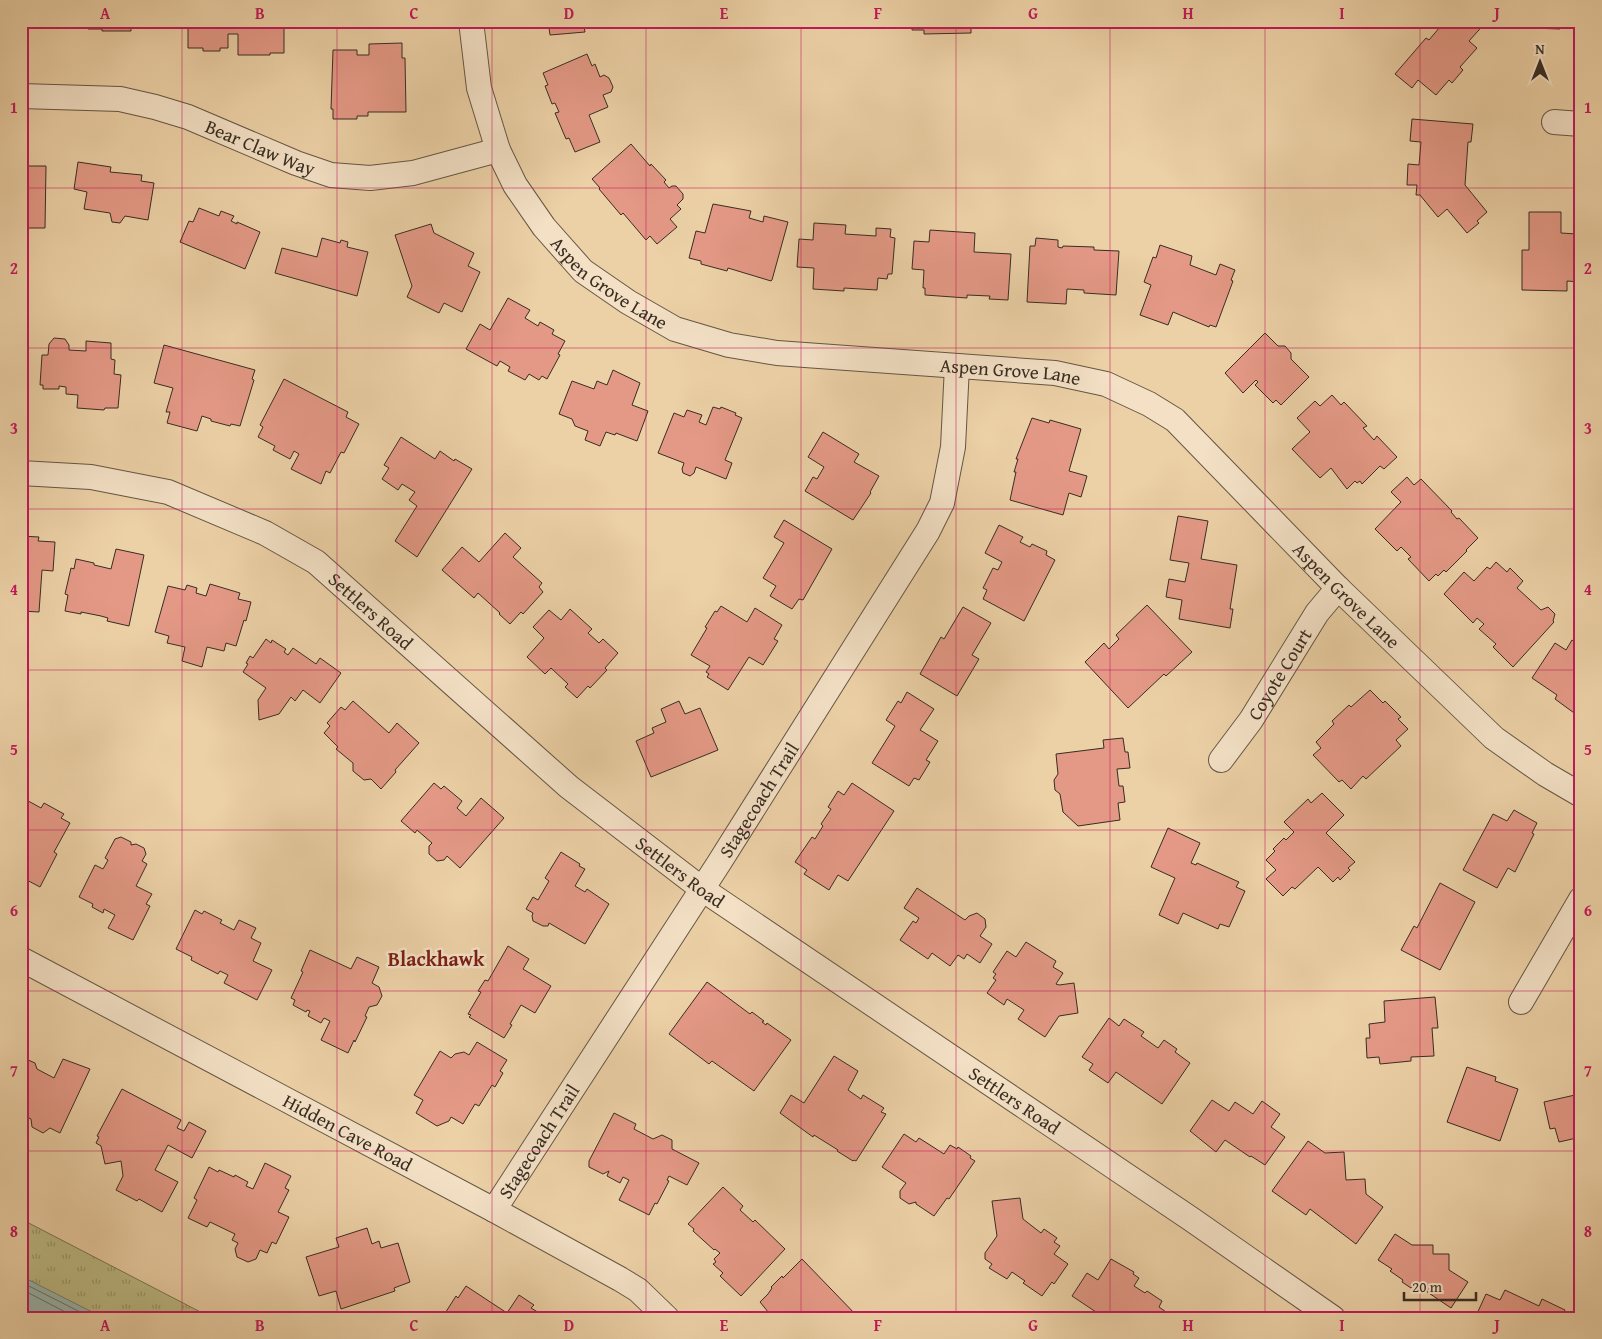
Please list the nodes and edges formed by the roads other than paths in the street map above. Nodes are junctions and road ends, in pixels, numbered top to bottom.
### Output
1 (471, 21) edge
2 (21, 96) edge
3 (1554, 122) dead end
4 (1581, 124) edge
5 (498, 150) junction
6 (957, 366) junction
7 (21, 473) edge
8 (1338, 588) junction
9 (1221, 760) dead end
10 (1581, 795) edge
11 (702, 889) junction
12 (1581, 899) edge
13 (21, 959) edge
14 (1521, 1002) dead end
15 (494, 1210) junction
16 (667, 1318) edge
17 (1333, 1318) edge

1 - 5 street, Aspen Grove Lane
2 - 5 street, Bear Claw Way
3 - 4 street
5 - 6 street, Aspen Grove Lane
6 - 8 street, Aspen Grove Lane
6 - 11 street, Stagecoach Trail
7 - 11 street, Settlers Road
8 - 9 street, Coyote Court
8 - 10 street, Aspen Grove Lane
11 - 15 street, Stagecoach Trail
11 - 17 street, Settlers Road
12 - 14 street
13 - 15 street, Hidden Cave Road
15 - 16 street, Hidden Cave Road

